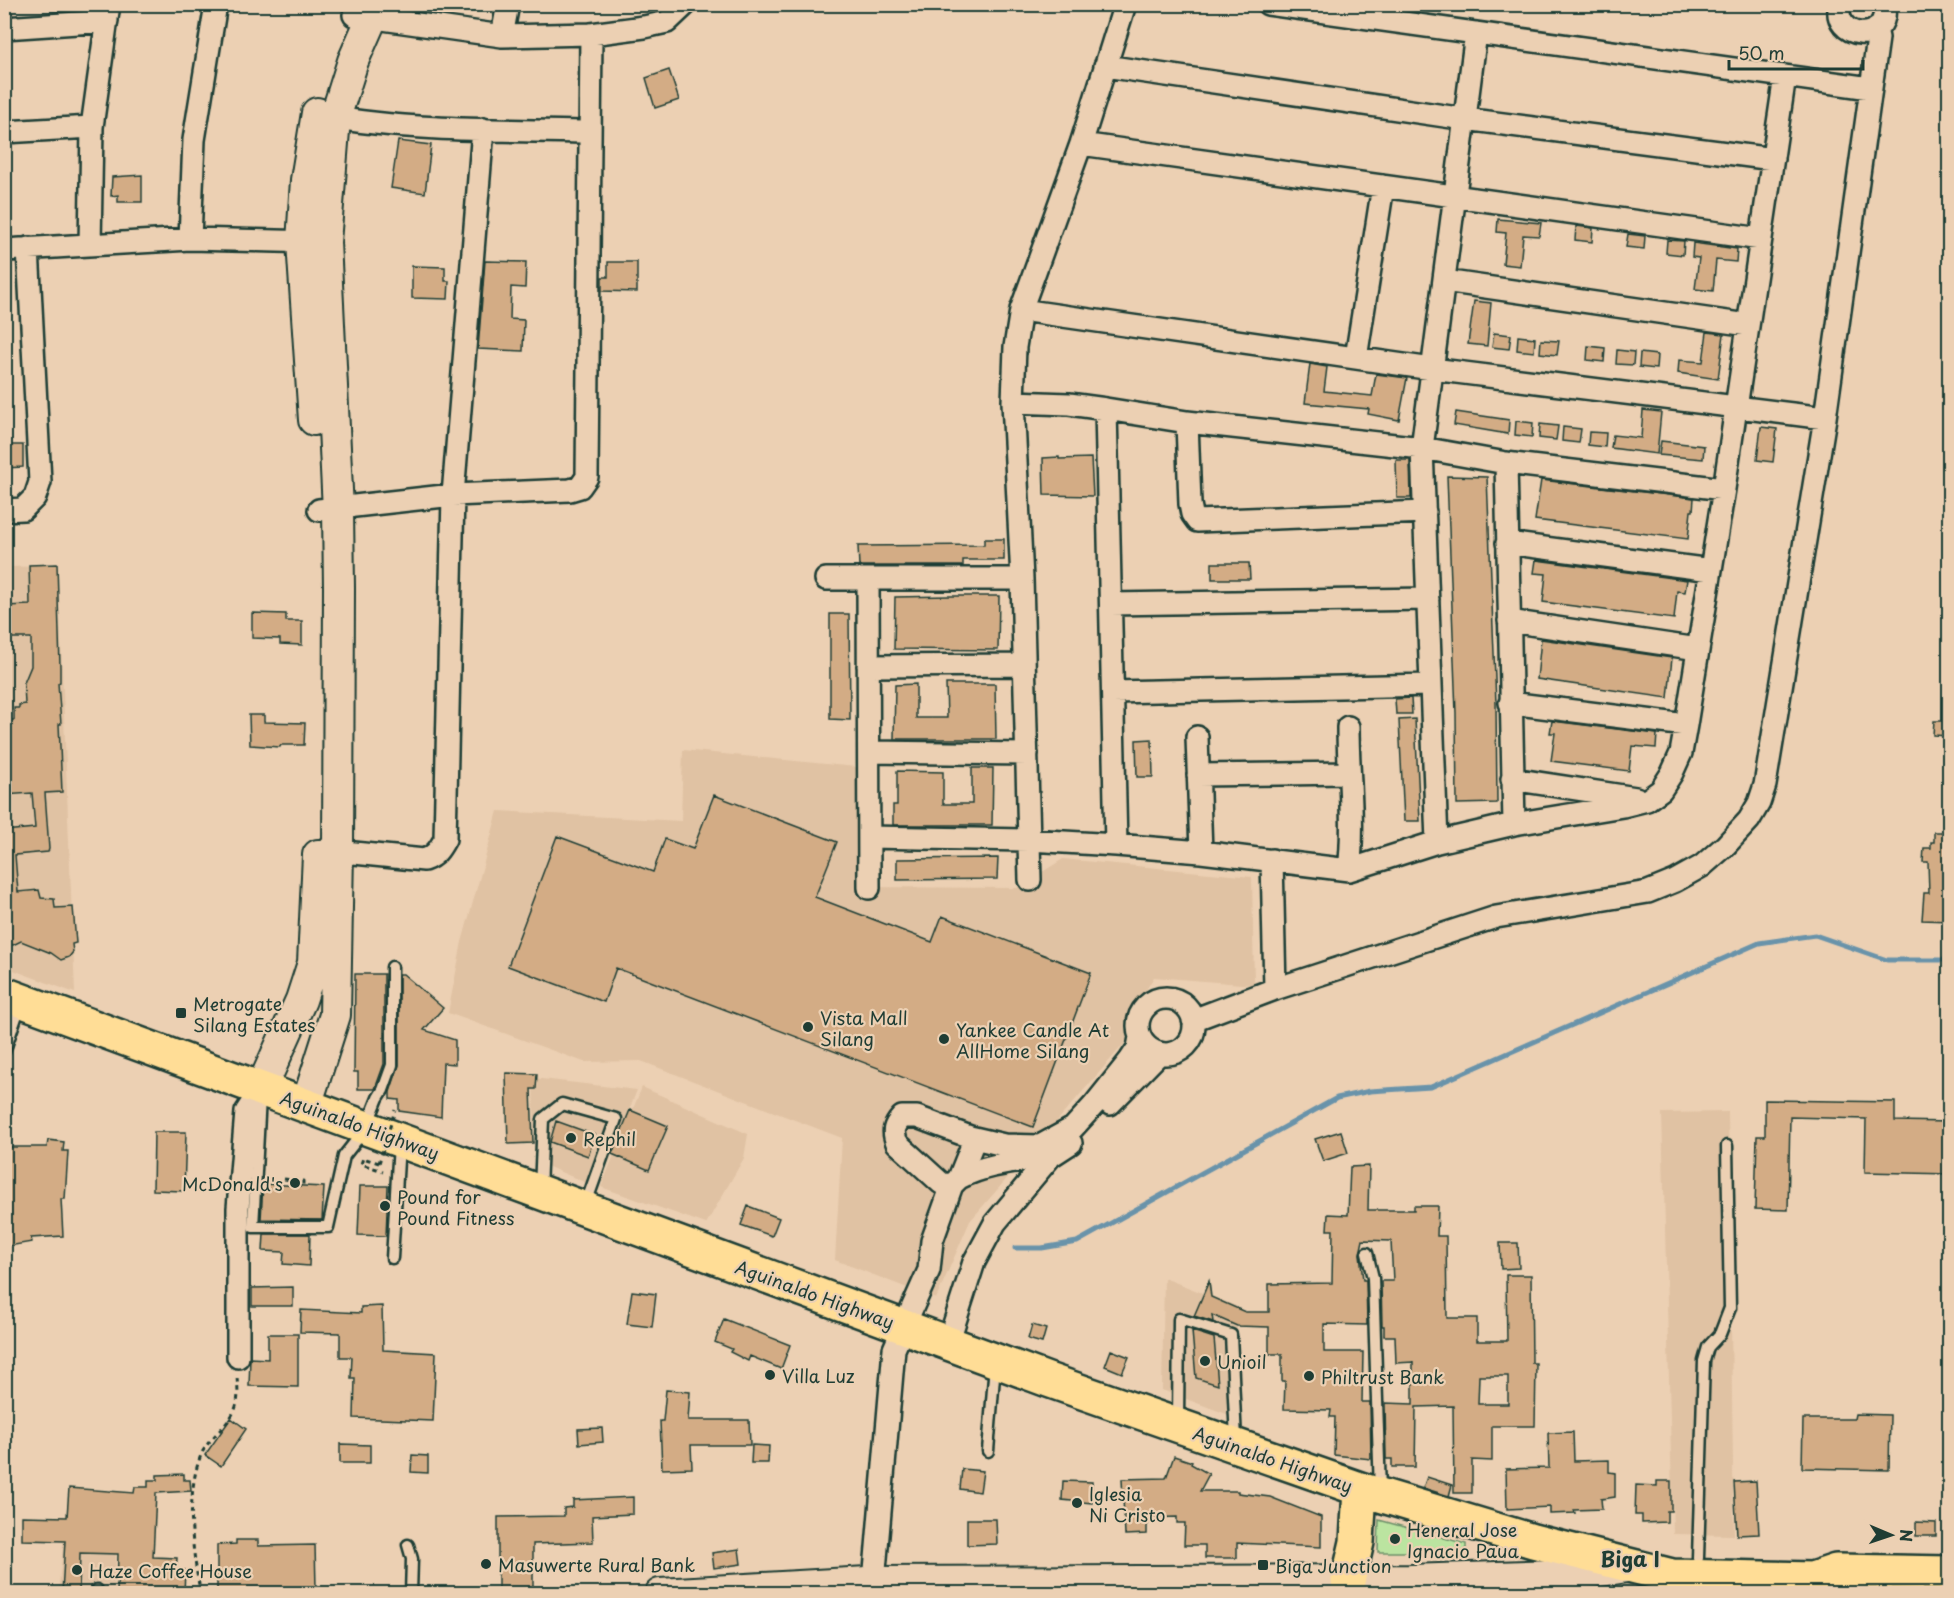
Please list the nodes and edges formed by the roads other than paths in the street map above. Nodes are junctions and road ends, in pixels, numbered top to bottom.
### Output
1 (216, 4) edge
2 (508, 4) edge
3 (686, 4) edge
4 (1125, 4) edge
5 (1268, 4) edge
6 (1840, 4) edge
7 (1884, 4) edge
8 (366, 10) edge
9 (108, 13) edge
10 (4, 28) edge
11 (1876, 29) junction
12 (1476, 33) junction
13 (591, 34) junction
14 (502, 36) junction
15 (1105, 66) junction
16 (1785, 76) junction
17 (1870, 88) junction
18 (326, 116) junction
19 (1465, 118) junction
20 (92, 127) junction
21 (483, 129) junction
22 (4, 132) edge
23 (590, 132) junction
24 (1081, 144) junction
25 (1773, 159) junction
26 (1383, 186) junction
27 (1455, 196) junction
28 (1761, 238) junction
29 (190, 239) junction
30 (314, 242) junction
31 (90, 245) junction
32 (28, 248) junction
33 (4, 250) edge
34 (1444, 282) junction
35 (1022, 310) junction
36 (1748, 325) junction
37 (1356, 358) junction
38 (1432, 369) junction
39 (1013, 402) junction
40 (1736, 408) junction
41 (1106, 409) junction
42 (1825, 418) junction
43 (1187, 422) junction
44 (1422, 448) junction
45 (1506, 463) junction
46 (1724, 489) junction
47 (453, 495) junction
48 (4, 510) edge
49 (329, 510) junction
50 (1425, 512) junction
51 (1507, 543) junction
52 (1711, 570) junction
53 (826, 579) dead end
54 (868, 579) junction
55 (1022, 579) junction
56 (1428, 599) junction
57 (1111, 604) junction
58 (1509, 621) junction
59 (1698, 649) junction
60 (1024, 665) junction
61 (868, 666) junction
62 (1430, 685) junction
63 (1113, 693) junction
64 (1510, 703) junction
65 (1686, 725) junction
66 (1348, 727) dead end
67 (1197, 737) dead end
68 (869, 752) junction
69 (1027, 754) junction
70 (1348, 773) junction
71 (1198, 775) junction
72 (1512, 780) junction
73 (1647, 800) junction
74 (1514, 824) junction
75 (869, 837) junction
76 (1029, 840) junction
77 (1437, 842) junction
78 (1116, 845) junction
79 (328, 851) junction
80 (1201, 852) junction
81 (1272, 860) junction
82 (1349, 870) junction
83 (1030, 880) dead end
84 (869, 888) dead end
85 (392, 967) dead end
86 (1275, 989) junction
87 (13, 997) edge
88 (1193, 1020) junction
89 (1140, 1037) junction
90 (4, 1052) edge
91 (1160, 1053) junction
92 (261, 1089) junction
93 (306, 1106) junction
94 (366, 1128) junction
95 (970, 1137) junction
96 (391, 1138) junction
97 (1727, 1146) dead end
98 (1051, 1156) junction
99 (955, 1182) junction
100 (540, 1192) junction
101 (584, 1209) junction
102 (1367, 1253) dead end
103 (392, 1258) dead end
104 (903, 1326) junction
105 (948, 1343) junction
106 (238, 1357) road end
107 (995, 1360) junction
108 (1178, 1426) junction
109 (1236, 1446) junction
110 (988, 1451) dead end
111 (1370, 1492) junction
112 (408, 1545) dead end
113 (1635, 1566) junction
114 (1950, 1573) edge
115 (1708, 1580) edge
116 (1348, 1581) junction
117 (1553, 1585) edge
118 (869, 1586) edge
119 (411, 1593) edge
120 (672, 1593) edge

1 - 29 street
2 - 14 street
3 - 13 street
4 - 15 street
5 - 12 street
6 - 11 street
7 - 11 street
8 - 14 street
8 - 18 street
9 - 10 street
9 - 20 street
11 - 17 street
12 - 16 street
12 - 19 street
13 - 14 street
13 - 23 street
15 - 19 street
15 - 24 street
16 - 17 street
16 - 25 street
17 - 42 street
18 - 21 street
18 - 30 street
19 - 25 street
19 - 27 street
20 - 22 street
20 - 31 street
21 - 23 street
21 - 47 street
23 - 47 street
24 - 26 street
24 - 35 street
25 - 28 street
26 - 27 street
26 - 37 street
27 - 28 street
27 - 34 street
28 - 36 street
29 - 30 street
29 - 31 street
30 - 49 street
31 - 32 street
32 - 33 street
32 - 48 street
34 - 36 street
34 - 38 street
35 - 37 street
35 - 39 street
36 - 40 street
37 - 38 street
38 - 40 street
38 - 44 street
39 - 41 street
39 - 55 street
40 - 42 street
40 - 46 street
41 - 43 street
41 - 57 street
42 - 86 street
43 - 44 street
43 - 50 street
44 - 45 street
44 - 50 street
45 - 46 street
45 - 51 street
46 - 52 street
47 - 49 street
47 - 79 street
49 - 79 street
50 - 56 street
51 - 52 street
51 - 58 street
52 - 59 street
53 - 54 street
54 - 55 street
54 - 61 street
55 - 60 street
56 - 57 street
56 - 62 street
57 - 63 street
58 - 59 street
58 - 64 street
59 - 65 street
60 - 61 street
60 - 69 street
61 - 68 street
62 - 63 street
62 - 77 street
63 - 78 street
64 - 65 street
64 - 72 street
65 - 73 street
66 - 70 street
67 - 71 street
68 - 69 street
68 - 75 street
69 - 76 street
70 - 71 street
70 - 82 street
71 - 80 street
72 - 73 street
72 - 74 street
73 - 74 street
74 - 77 street
75 - 76 street
75 - 84 street
76 - 78 street
76 - 83 street
77 - 82 street
78 - 80 street
79 - 92 street
79 - 93 street
80 - 81 street
81 - 82 street
81 - 86 street
85 - 94 lane
86 - 88 street
87 - 90 lane
87 - 92 main road, Aguinaldo Highway
88 - 89 street
88 - 91 street
89 - 91 street
89 - 95 street
91 - 98 street
92 - 93 main road, Aguinaldo Highway
92 - 94 lane
92 - 106 street
93 - 94 main road, Aguinaldo Highway
94 - 96 main road, Aguinaldo Highway
95 - 99 street
95 - 99 street
96 - 100 main road, Aguinaldo Highway
96 - 103 lane
97 - 115 lane
98 - 99 street
98 - 105 street
99 - 104 street
100 - 101 main road, Aguinaldo Highway
100 - 101 lane
101 - 104 main road, Aguinaldo Highway
102 - 111 lane
104 - 105 main road, Aguinaldo Highway
104 - 118 street
105 - 107 main road, Aguinaldo Highway
107 - 108 main road, Aguinaldo Highway
107 - 110 lane
108 - 109 main road, Aguinaldo Highway
108 - 109 lane
109 - 111 main road, Aguinaldo Highway
111 - 113 main road, Aguinaldo Highway
111 - 116 main road
112 - 119 lane
113 - 115 main road, Aguinaldo Highway
113 - 117 street
114 - 115 main road, Aguinaldo Highway
116 - 117 street
116 - 118 street
118 - 120 street

